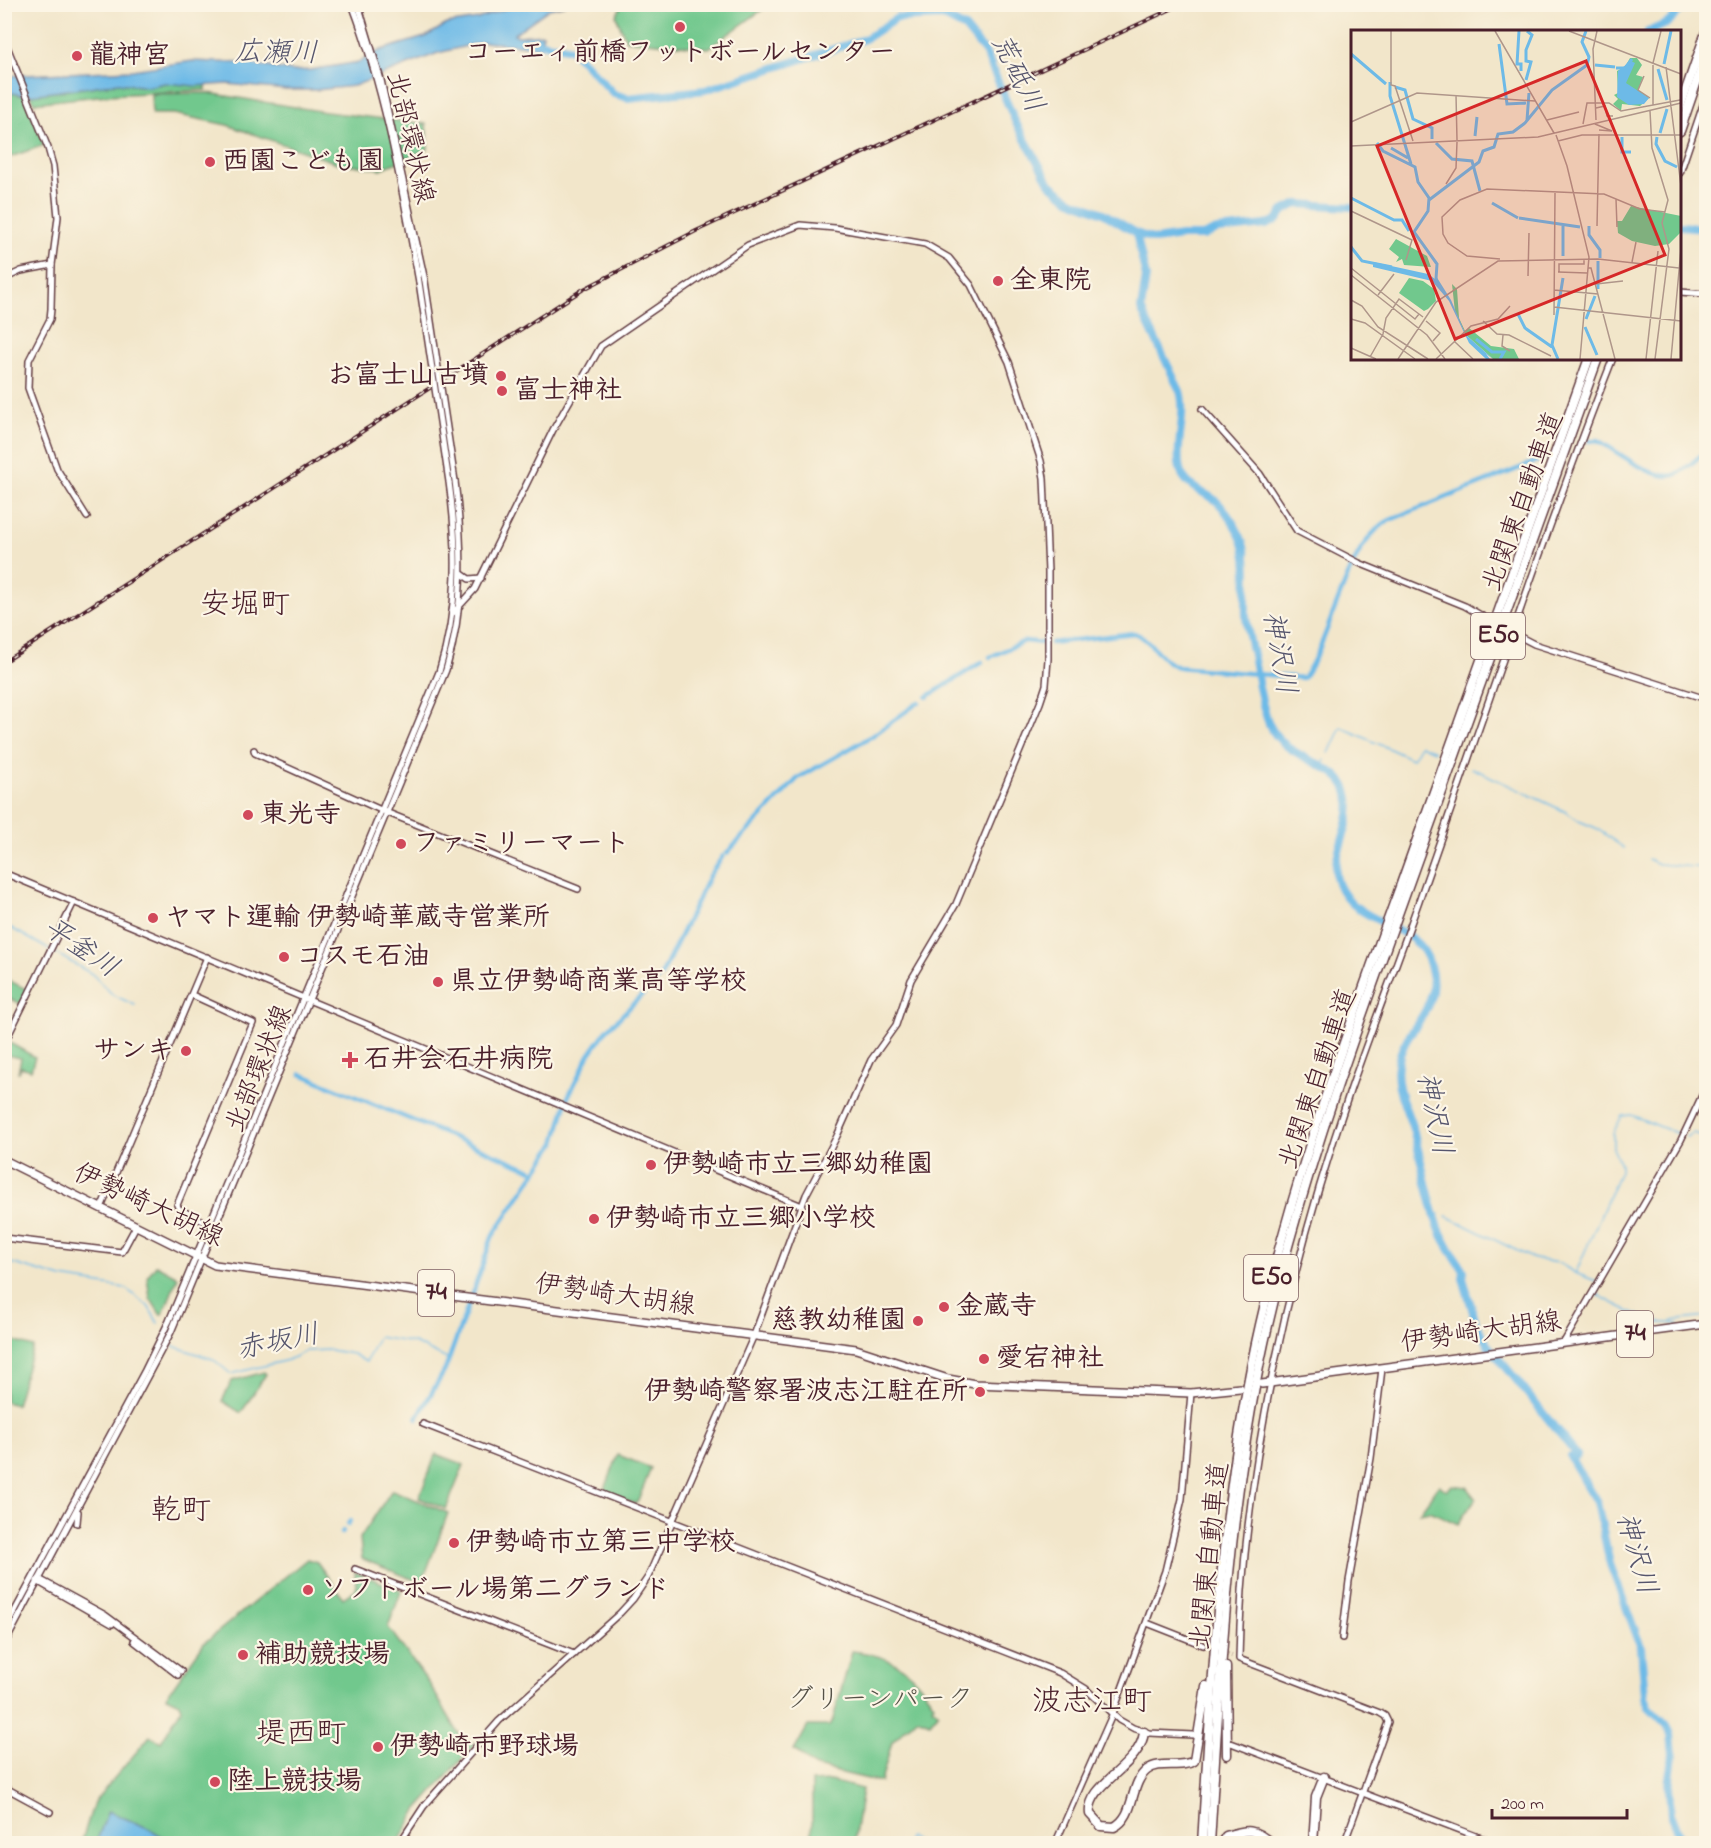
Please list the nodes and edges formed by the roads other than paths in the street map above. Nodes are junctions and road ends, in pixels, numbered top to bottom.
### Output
1 (352, 4) edge
2 (358, 4) edge
3 (1706, 34) edge
4 (4, 39) edge
5 (1707, 56) edge
6 (1707, 96) edge
7 (1681, 104) edge
8 (1681, 128) edge
9 (399, 167) junction
10 (1681, 170) edge
11 (52, 265) junction
12 (4, 279) edge
13 (1681, 292) edge
14 (1707, 294) edge
15 (1588, 360) edge
16 (1597, 360) edge
17 (1612, 360) edge
18 (1202, 409) dead end
19 (452, 481) junction
20 (87, 517) dead end
21 (462, 574) junction
22 (481, 578) junction
23 (458, 607) junction
24 (453, 613) junction
25 (1489, 620) dead end
26 (1510, 631) junction
27 (1707, 699) edge
28 (254, 750) dead end
29 (386, 812) junction
30 (4, 873) edge
31 (578, 889) dead end
32 (74, 902) junction
33 (1395, 912) junction
34 (1383, 944) junction
35 (207, 957) junction
36 (192, 995) junction
37 (303, 998) junction
38 (309, 1000) junction
39 (4, 1044) edge
40 (1707, 1087) edge
41 (4, 1160) edge
42 (802, 1206) junction
43 (101, 1208) junction
44 (209, 1224) junction
45 (136, 1226) junction
46 (4, 1238) edge
47 (199, 1258) junction
48 (1707, 1324) edge
49 (754, 1335) junction
50 (1564, 1342) junction
51 (1382, 1368) junction
52 (1272, 1383) junction
53 (1262, 1384) dead end
54 (1240, 1388) dead end
55 (1191, 1393) junction
56 (423, 1424) dead end
57 (78, 1510) junction
58 (672, 1522) junction
59 (77, 1523) dead end
60 (58, 1532) junction
61 (50, 1536) dead end
62 (41, 1552) dead end
63 (58, 1559) dead end
64 (41, 1563) junction
65 (48, 1565) junction
66 (355, 1569) dead end
67 (1228, 1577) junction
68 (33, 1578) junction
69 (40, 1581) junction
70 (29, 1599) junction
71 (17, 1607) junction
72 (9, 1611) dead end
73 (29, 1611) dead end
74 (1147, 1623) junction
75 (1216, 1626) junction
76 (4, 1630) edge
77 (1342, 1638) dead end
78 (1203, 1645) tunnel mouth
79 (7, 1646) edge
80 (574, 1654) junction
81 (1232, 1656) tunnel mouth
82 (1239, 1659) junction
83 (179, 1673) dead end
84 (1113, 1713) junction
85 (1144, 1732) junction
86 (1193, 1735) dead end
87 (1231, 1743) dead end
88 (1227, 1755) dead end
89 (1168, 1769) dead end
90 (1324, 1777) junction
91 (4, 1787) edge
92 (1363, 1791) junction
93 (50, 1812) dead end
94 (1259, 1828) dead end
95 (399, 1844) edge
96 (1055, 1844) edge
97 (1202, 1844) edge
98 (1210, 1844) edge
99 (1221, 1844) edge
100 (1274, 1844) edge
101 (1315, 1844) edge
102 (1344, 1844) edge
103 (1497, 1844) edge

1 - 9 street, 北部環状線
2 - 9 street, 北部環状線
3 - 7 highway
4 - 11 street
5 - 8 highway
6 - 10 street
9 - 19 street, 北部環状線, bridge
11 - 12 street
11 - 20 street
13 - 14 street
15 - 33 highway, 北関東自動車道 / E50
16 - 33 highway, 北関東自動車道 / E50
17 - 26 street
18 - 25 street
19 - 21 street, 北部環状線
19 - 24 street, 北部環状線
21 - 22 street
21 - 23 street, 北部環状線
22 - 23 street
22 - 42 street
23 - 24 street
23 - 29 street, 北部環状線
24 - 29 street, 北部環状線
26 - 27 street
26 - 52 street
28 - 29 street
29 - 31 street
29 - 37 street, 北部環状線
29 - 38 street, 北部環状線
30 - 32 street
32 - 35 street
32 - 39 street
33 - 34 highway, 北関東自動車道 / E50
34 - 67 highway, 北関東自動車道 / E50
34 - 75 highway, 北関東自動車道 / E50
35 - 36 street
35 - 37 street
36 - 43 street
36 - 44 street
37 - 38 street
37 - 44 street, 北部環状線
38 - 42 street
38 - 47 street, 北部環状線
40 - 50 street
41 - 43 main road, 伊勢崎大胡線 / 74
42 - 49 street
43 - 45 main road, 伊勢崎大胡線 / 74
44 - 47 street, 北部環状線
45 - 46 street
45 - 47 main road, 伊勢崎大胡線 / 74
47 - 49 main road, 伊勢崎大胡線 / 74
47 - 57 street, 北部環状線
47 - 60 street, 北部環状線
48 - 50 main road, 伊勢崎大胡線 / 74
49 - 55 main road, 伊勢崎大胡線 / 74
49 - 58 street
50 - 51 main road, 伊勢崎大胡線 / 74
51 - 52 main road, 伊勢崎大胡線 / 74
51 - 77 street
52 - 53 main road, 伊勢崎大胡線 / 74
52 - 82 street
54 - 55 main road, 伊勢崎大胡線 / 74
55 - 74 street
56 - 58 street
57 - 59 street
57 - 65 street, 北部環状線
58 - 80 street
58 - 84 street
60 - 61 street
60 - 64 street, 北部環状線
62 - 64 street
63 - 65 street
64 - 68 street, 北部環状線
65 - 69 street, 北部環状線
66 - 80 street
67 - 88 highway
67 - 98 highway, 北関東自動車道 / E50
68 - 69 street
68 - 71 street, 北部環状線
69 - 70 street, 北部環状線
69 - 83 street
70 - 73 street
70 - 79 street, 北部環状線
71 - 72 street
71 - 76 street, 北部環状線
74 - 78 street
74 - 84 street
75 - 85 highway
75 - 97 highway, 北関東自動車道 / E50
80 - 95 street
81 - 82 street
82 - 92 street
84 - 85 street
84 - 96 street
85 - 86 street
85 - 89 highway
87 - 90 street
90 - 92 street
90 - 101 highway
91 - 93 street
92 - 102 street
92 - 103 street
94 - 100 highway
99 - 100 highway

